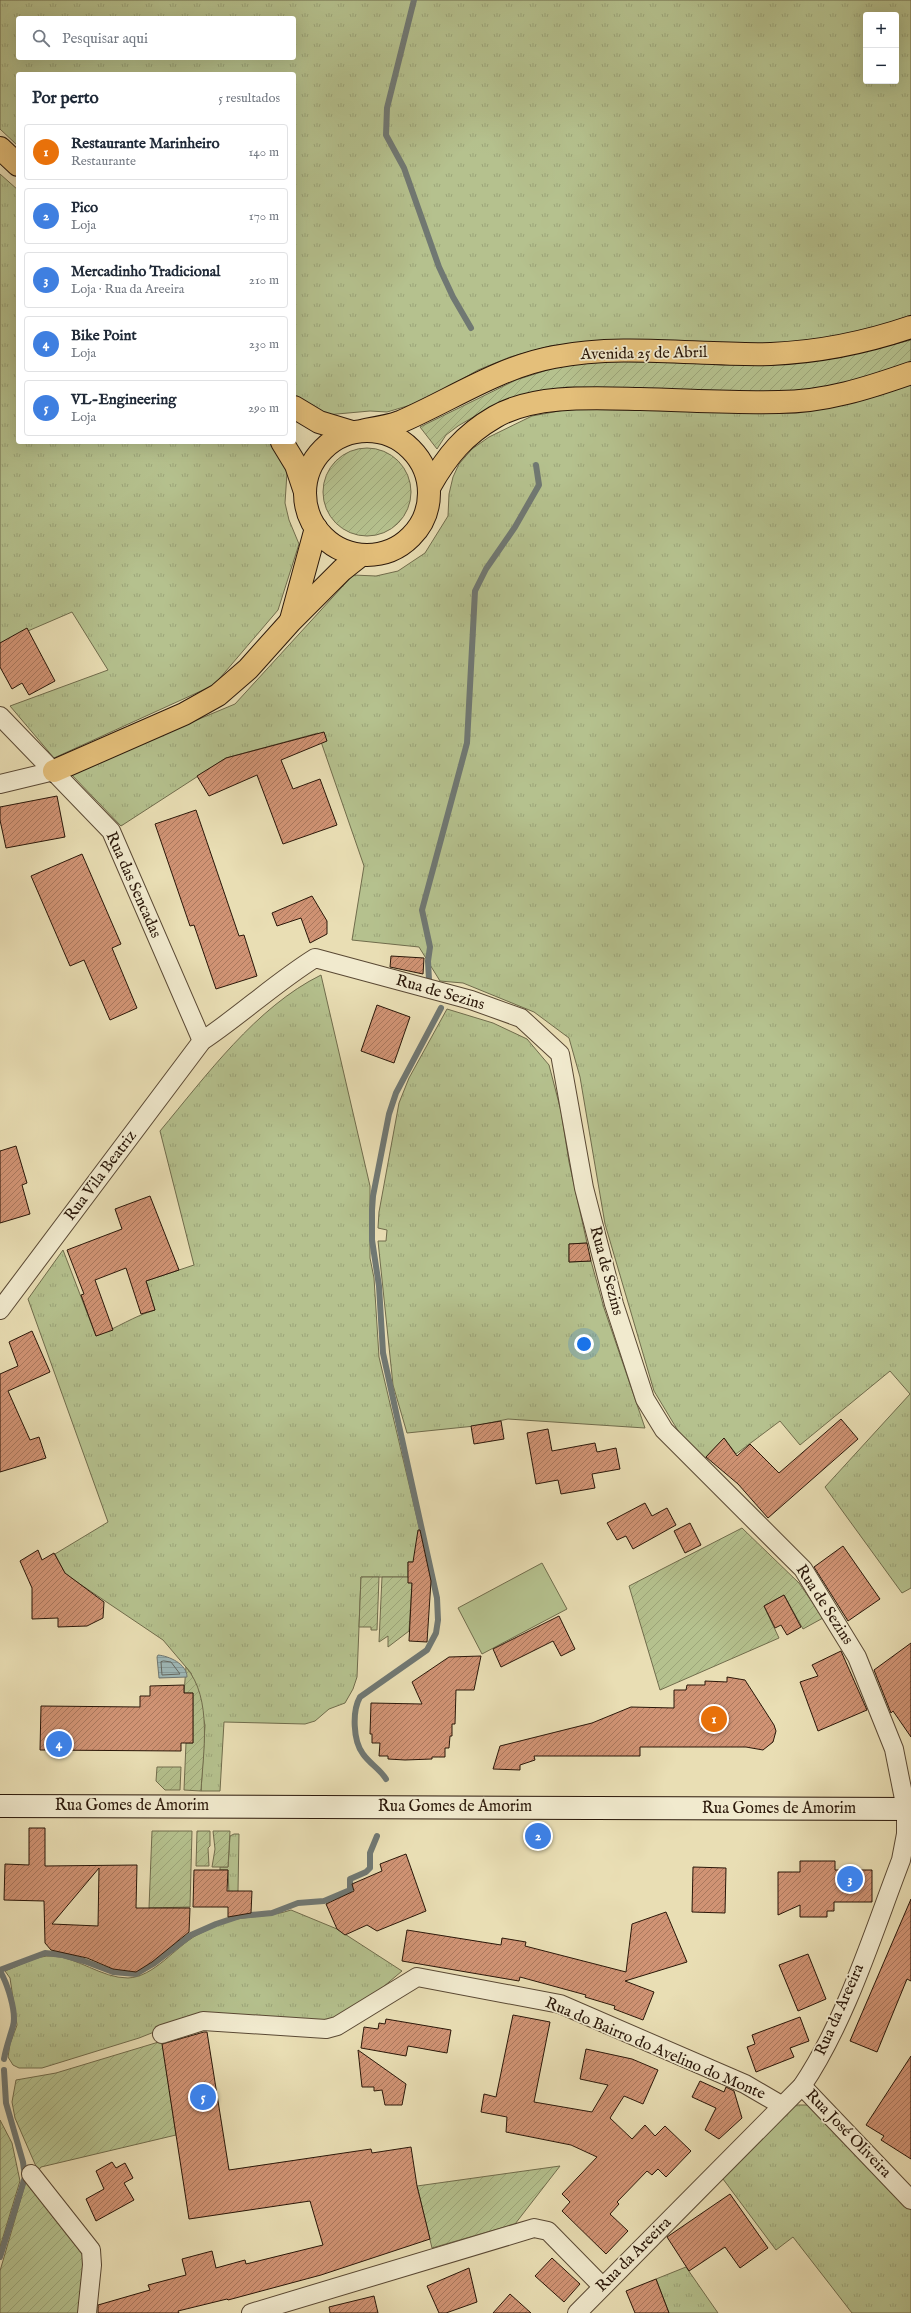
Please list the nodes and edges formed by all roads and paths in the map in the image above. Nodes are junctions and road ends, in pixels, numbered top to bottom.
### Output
1 (0, 148) edge
2 (16, 163) edge
3 (911, 327) edge
4 (911, 373) edge
5 (296, 408) edge
6 (359, 431) junction
7 (283, 444) edge
8 (430, 486) junction
9 (305, 494) junction
10 (316, 528) junction
11 (361, 555) junction
12 (291, 621) junction
13 (0, 716) edge
14 (54, 771) junction
15 (0, 784) edge
16 (202, 1041) junction
17 (0, 1310) edge
18 (0, 1806) edge
19 (908, 1809) edge
20 (162, 2034) dead end
21 (802, 2086) junction
22 (782, 2105) junction
23 (31, 2174) dead end
24 (911, 2200) edge
25 (602, 2286) junction
26 (87, 2313) edge
27 (251, 2313) edge
28 (577, 2313) edge

1 - 2 main road
3 - 6 main road, Avenida 25 de Abril
4 - 8 main road, Avenida 25 de Abril
5 - 6 main road, Avenida 25 de Abril
6 - 8 main road, Avenida 25 de Abril
6 - 9 main road, Avenida 25 de Abril
7 - 9 main road, Avenida 25 de Abril
8 - 11 main road, Avenida 25 de Abril
9 - 10 main road, Avenida 25 de Abril
10 - 11 main road, Avenida 25 de Abril
10 - 12 main road
11 - 12 main road
12 - 14 main road
13 - 14 street, Rua das Sencadas
14 - 15 street
14 - 16 street, Rua das Sencadas
16 - 17 street, Rua Vila Beatriz
16 - 19 street, Rua de Sezins
18 - 19 main road, Rua Gomes de Amorim
19 - 21 street, Rua da Areeira
20 - 22 street, Rua do Bairro do Avelino do Monte
21 - 22 street, Rua da Areeira
21 - 24 street, Rua José Oliveira
22 - 25 street, Rua da Areeira
23 - 26 street
25 - 27 street
25 - 28 street, Rua da Areeira

